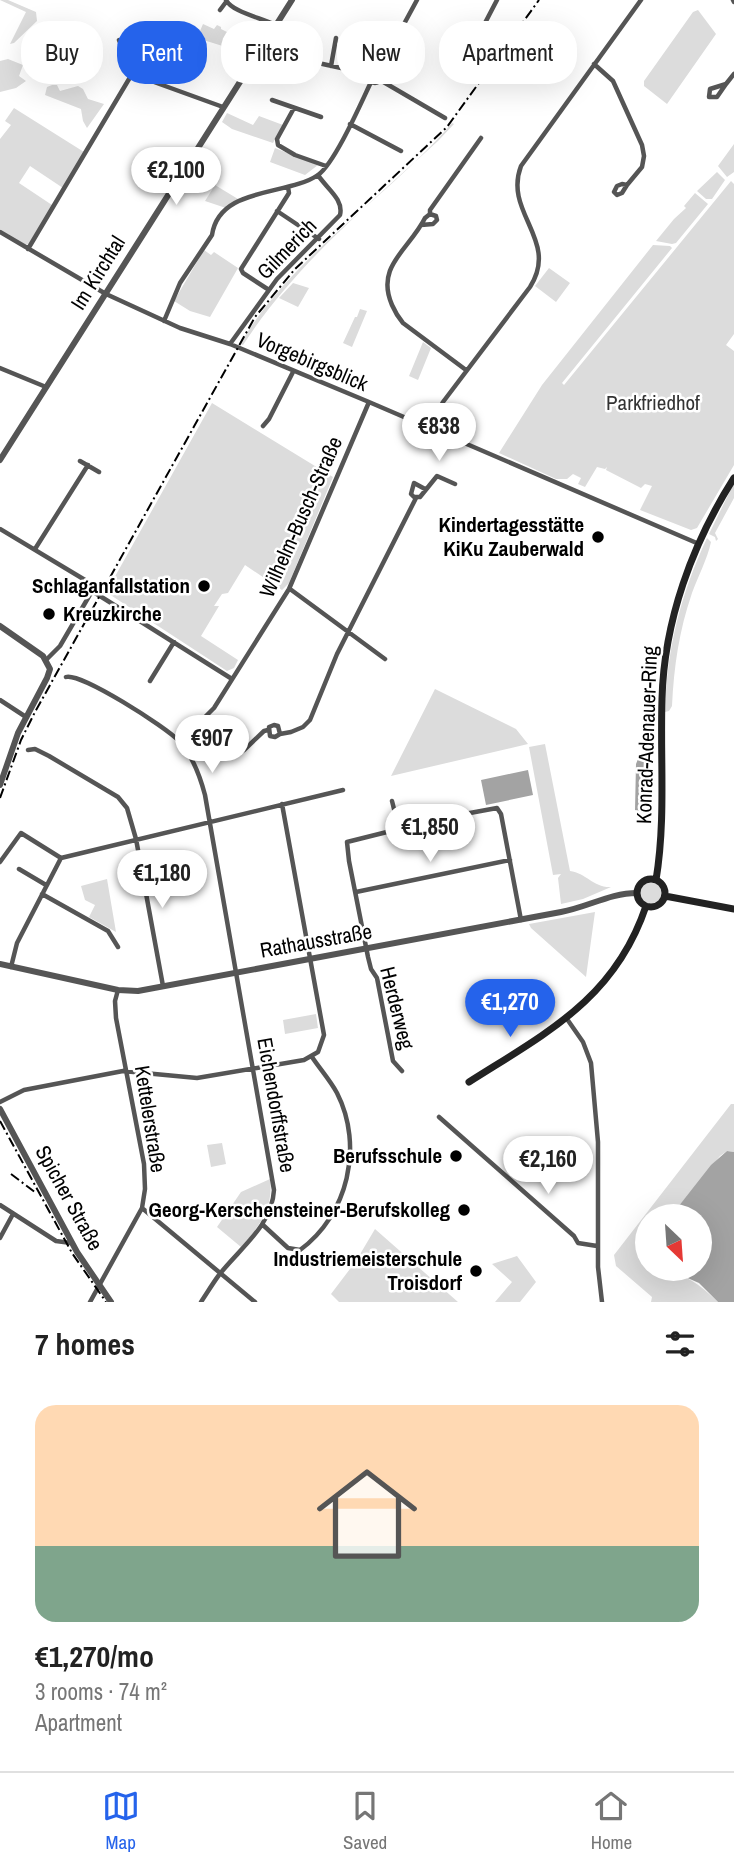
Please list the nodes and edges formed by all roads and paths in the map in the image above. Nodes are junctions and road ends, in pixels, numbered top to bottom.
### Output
1 (292, 0) edge
2 (416, 0) edge
3 (497, 0) edge
4 (641, 0) edge
5 (226, 1) edge
6 (219, 10) dead end
7 (267, 21) edge
8 (278, 21) edge
9 (405, 21) edge
10 (486, 21) edge
11 (336, 38) dead end
12 (323, 64) edge
13 (594, 64) junction
14 (331, 66) junction
15 (337, 67) edge
16 (734, 75) edge
17 (126, 84) edge
18 (160, 84) edge
19 (238, 84) edge
20 (370, 84) edge
21 (387, 84) edge
22 (726, 84) dead end
23 (272, 100) dead end
24 (223, 107) junction
25 (294, 108) junction
26 (321, 117) dead end
27 (445, 118) dead end
28 (350, 124) junction
29 (481, 138) dead end
30 (401, 151) dead end
31 (326, 166) junction
32 (318, 176) junction
33 (627, 186) dead end
34 (288, 187) junction
35 (277, 211) junction
36 (430, 214) junction
37 (421, 225) junction
38 (0, 232) edge
39 (319, 239) junction
40 (28, 248) junction
41 (269, 290) junction
42 (106, 293) junction
43 (164, 321) junction
44 (230, 345) junction
45 (0, 368) edge
46 (466, 370) junction
47 (293, 372) junction
48 (46, 387) junction
49 (369, 402) junction
50 (263, 426) dead end
51 (430, 428) junction
52 (0, 460) edge
53 (80, 461) dead end
54 (88, 465) junction
55 (99, 472) dead end
56 (734, 478) edge
57 (455, 484) dead end
58 (425, 489) junction
59 (416, 498) junction
60 (0, 529) edge
61 (699, 544) junction
62 (35, 550) junction
63 (94, 589) junction
64 (289, 589) junction
65 (0, 626) edge
66 (349, 634) junction
67 (174, 642) junction
68 (47, 659) junction
69 (385, 659) dead end
70 (66, 677) dead end
71 (232, 680) junction
72 (150, 681) dead end
73 (0, 700) edge
74 (26, 717) junction
75 (268, 730) junction
76 (280, 734) junction
77 (180, 742) junction
78 (28, 750) dead end
79 (244, 750) dead end
80 (0, 785) edge
81 (344, 790) dead end
82 (392, 801) dead end
83 (282, 804) junction
84 (210, 822) junction
85 (399, 829) junction
86 (136, 839) junction
87 (61, 858) junction
88 (510, 860) junction
89 (0, 863) edge
90 (19, 869) dead end
91 (656, 880) junction
92 (46, 885) junction
93 (356, 892) junction
94 (637, 893) junction
95 (42, 894) junction
96 (665, 896) junction
97 (646, 906) junction
98 (734, 909) edge
99 (522, 920) junction
100 (118, 947) dead end
101 (367, 949) junction
102 (310, 960) junction
103 (0, 964) edge
104 (11, 967) junction
105 (237, 973) junction
106 (163, 987) junction
107 (118, 990) junction
108 (567, 1019) junction
109 (312, 1057) junction
110 (254, 1069) junction
111 (127, 1072) junction
112 (402, 1072) dead end
113 (468, 1082) dead end
114 (0, 1102) edge
115 (0, 1109) edge
116 (439, 1117) dead end
117 (0, 1205) edge
118 (142, 1208) junction
119 (13, 1214) junction
120 (263, 1225) junction
121 (0, 1238) edge
122 (71, 1243) junction
123 (597, 1247) junction
124 (221, 1273) junction
125 (98, 1284) junction
126 (90, 1302) edge
127 (111, 1302) edge
128 (201, 1302) edge
129 (255, 1302) edge
130 (602, 1302) edge

1 - 8 street, Im Kirchtal
2 - 9 street
3 - 10 street
4 - 13 street
5 - 6 street
5 - 7 street
11 - 14 street
12 - 14 street
13 - 33 street
13 - 46 street
14 - 15 street
16 - 22 street
17 - 40 street
18 - 24 street
19 - 24 street, Im Kirchtal
20 - 28 street
21 - 27 street
23 - 25 street
24 - 42 street, Im Kirchtal
25 - 26 street
25 - 31 street
28 - 30 street
28 - 31 street
29 - 36 street
31 - 32 street
32 - 34 street
32 - 39 street, Gilmerich
34 - 35 street
34 - 43 street
35 - 39 street
35 - 41 street
36 - 37 street
36 - 37 street
37 - 46 street
38 - 40 street, Vorgebirgsblick
39 - 41 street, Gilmerich
40 - 42 street, Vorgebirgsblick
41 - 44 street, Gilmerich
42 - 43 street, Vorgebirgsblick
42 - 48 street, Im Kirchtal
43 - 44 street, Vorgebirgsblick
44 - 47 street, Vorgebirgsblick
45 - 48 street
46 - 51 street
47 - 49 street, Vorgebirgsblick
47 - 50 street
48 - 52 street, Im Kirchtal
49 - 51 street, Vorgebirgsblick
49 - 64 street, Wilhelm-Busch-Straße
51 - 61 street, Vorgebirgsblick
53 - 54 street
54 - 55 street
54 - 62 street
56 - 61 main road, Konrad-Adenauer-Ring
57 - 58 street
58 - 59 street
58 - 59 street
59 - 66 street
60 - 62 street
61 - 91 main road, Konrad-Adenauer-Ring
62 - 63 street
63 - 67 street
63 - 68 street
64 - 66 street
64 - 71 street, Wilhelm-Busch-Straße
65 - 68 street
66 - 69 street
66 - 76 street
67 - 71 street
67 - 72 street
68 - 74 street
70 - 77 street
71 - 77 street, Wilhelm-Busch-Straße
73 - 74 street
74 - 80 street
75 - 76 street
75 - 76 street
75 - 79 street
77 - 84 street, Eichendorffstraße
78 - 86 street
81 - 83 street
82 - 85 street
83 - 84 street
83 - 102 street
84 - 86 street
84 - 105 street, Eichendorffstraße
85 - 88 street
85 - 93 street, Herderweg
86 - 87 street
86 - 106 street
87 - 89 street
87 - 92 street
88 - 93 street
88 - 99 street
90 - 92 street
91 - 94 main road
91 - 96 main road
92 - 95 street
93 - 101 street, Herderweg
94 - 97 main road
94 - 99 street, Rathausstraße
95 - 100 street
95 - 104 street
96 - 97 main road
96 - 98 main road
97 - 108 main road
99 - 101 street, Rathausstraße
101 - 102 street, Rathausstraße
101 - 112 street, Herderweg
102 - 105 street, Rathausstraße
102 - 109 street
103 - 104 street, Rathausstraße
104 - 107 street, Rathausstraße
105 - 106 street, Rathausstraße
105 - 110 street, Eichendorffstraße
106 - 107 street, Rathausstraße
107 - 111 street, Kettelerstraße
108 - 113 main road
108 - 123 street
109 - 110 street
109 - 120 street
110 - 111 street
110 - 120 street, Eichendorffstraße
111 - 114 street
111 - 118 street, Kettelerstraße
115 - 122 street, Spicher Straße
116 - 123 street
117 - 119 street
118 - 124 street
118 - 125 street, Kettelerstraße
119 - 121 street
119 - 122 street
120 - 124 street, Eichendorffstraße
122 - 125 street, Spicher Straße
123 - 130 street
124 - 128 street, Eichendorffstraße
124 - 129 street
125 - 126 street, Kettelerstraße
125 - 127 street, Spicher Straße

